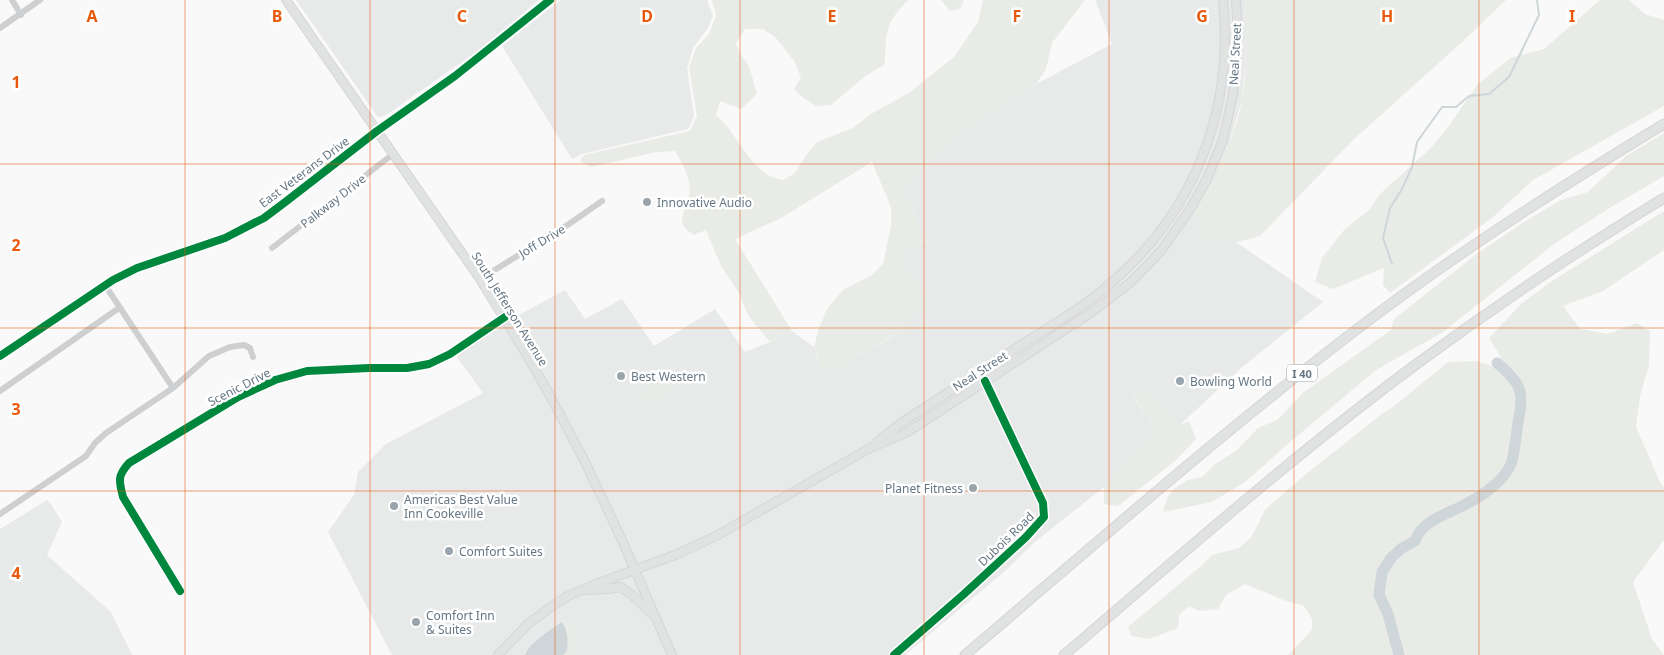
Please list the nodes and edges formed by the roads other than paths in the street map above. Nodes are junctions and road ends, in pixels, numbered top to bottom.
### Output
1 (12, 0) edge
2 (40, 0) edge
3 (286, 0) edge
4 (550, 0) edge
5 (1223, 0) edge
6 (1236, 0) edge
7 (21, 15) junction
8 (0, 28) edge
9 (1664, 124) edge
10 (376, 131) junction
11 (393, 154) junction
12 (1664, 198) edge
13 (602, 200) dead end
14 (272, 248) dead end
15 (480, 279) junction
16 (105, 285) junction
17 (119, 308) junction
18 (505, 317) junction
19 (0, 356) edge
20 (253, 357) dead end
21 (985, 381) junction
22 (173, 388) junction
23 (0, 391) edge
24 (870, 448) junction
25 (0, 514) edge
26 (635, 570) junction
27 (582, 590) junction
28 (180, 591) dead end
29 (656, 618) junction
30 (966, 654) edge
31 (498, 655) edge
32 (672, 655) edge
33 (894, 655) edge
34 (1064, 655) edge

1 - 7 street
2 - 7 street
3 - 10 main road, South Jefferson Avenue
4 - 10 street, East Veterans Drive
5 - 24 main road, Neal Street
6 - 21 main road, Neal Street
7 - 8 street
9 - 30 highway, I 40
10 - 11 main road, South Jefferson Avenue
10 - 16 street, East Veterans Drive
11 - 14 street, Palkway Drive
11 - 15 main road, South Jefferson Avenue
12 - 34 highway
13 - 15 street, Joff Drive
15 - 18 main road, South Jefferson Avenue
16 - 17 street
16 - 19 street, East Veterans Drive
17 - 22 street
17 - 23 street
18 - 26 main road, South Jefferson Avenue
18 - 28 street, Scenic Drive
20 - 22 street
21 - 24 main road, Neal Street
21 - 33 street, Dubois Road
22 - 25 street
24 - 26 main road, Neal Street
26 - 27 main road, Neal Street
26 - 29 main road, South Jefferson Avenue
27 - 29 main road
27 - 31 main road, Neal Street
29 - 32 main road, South Jefferson Avenue

